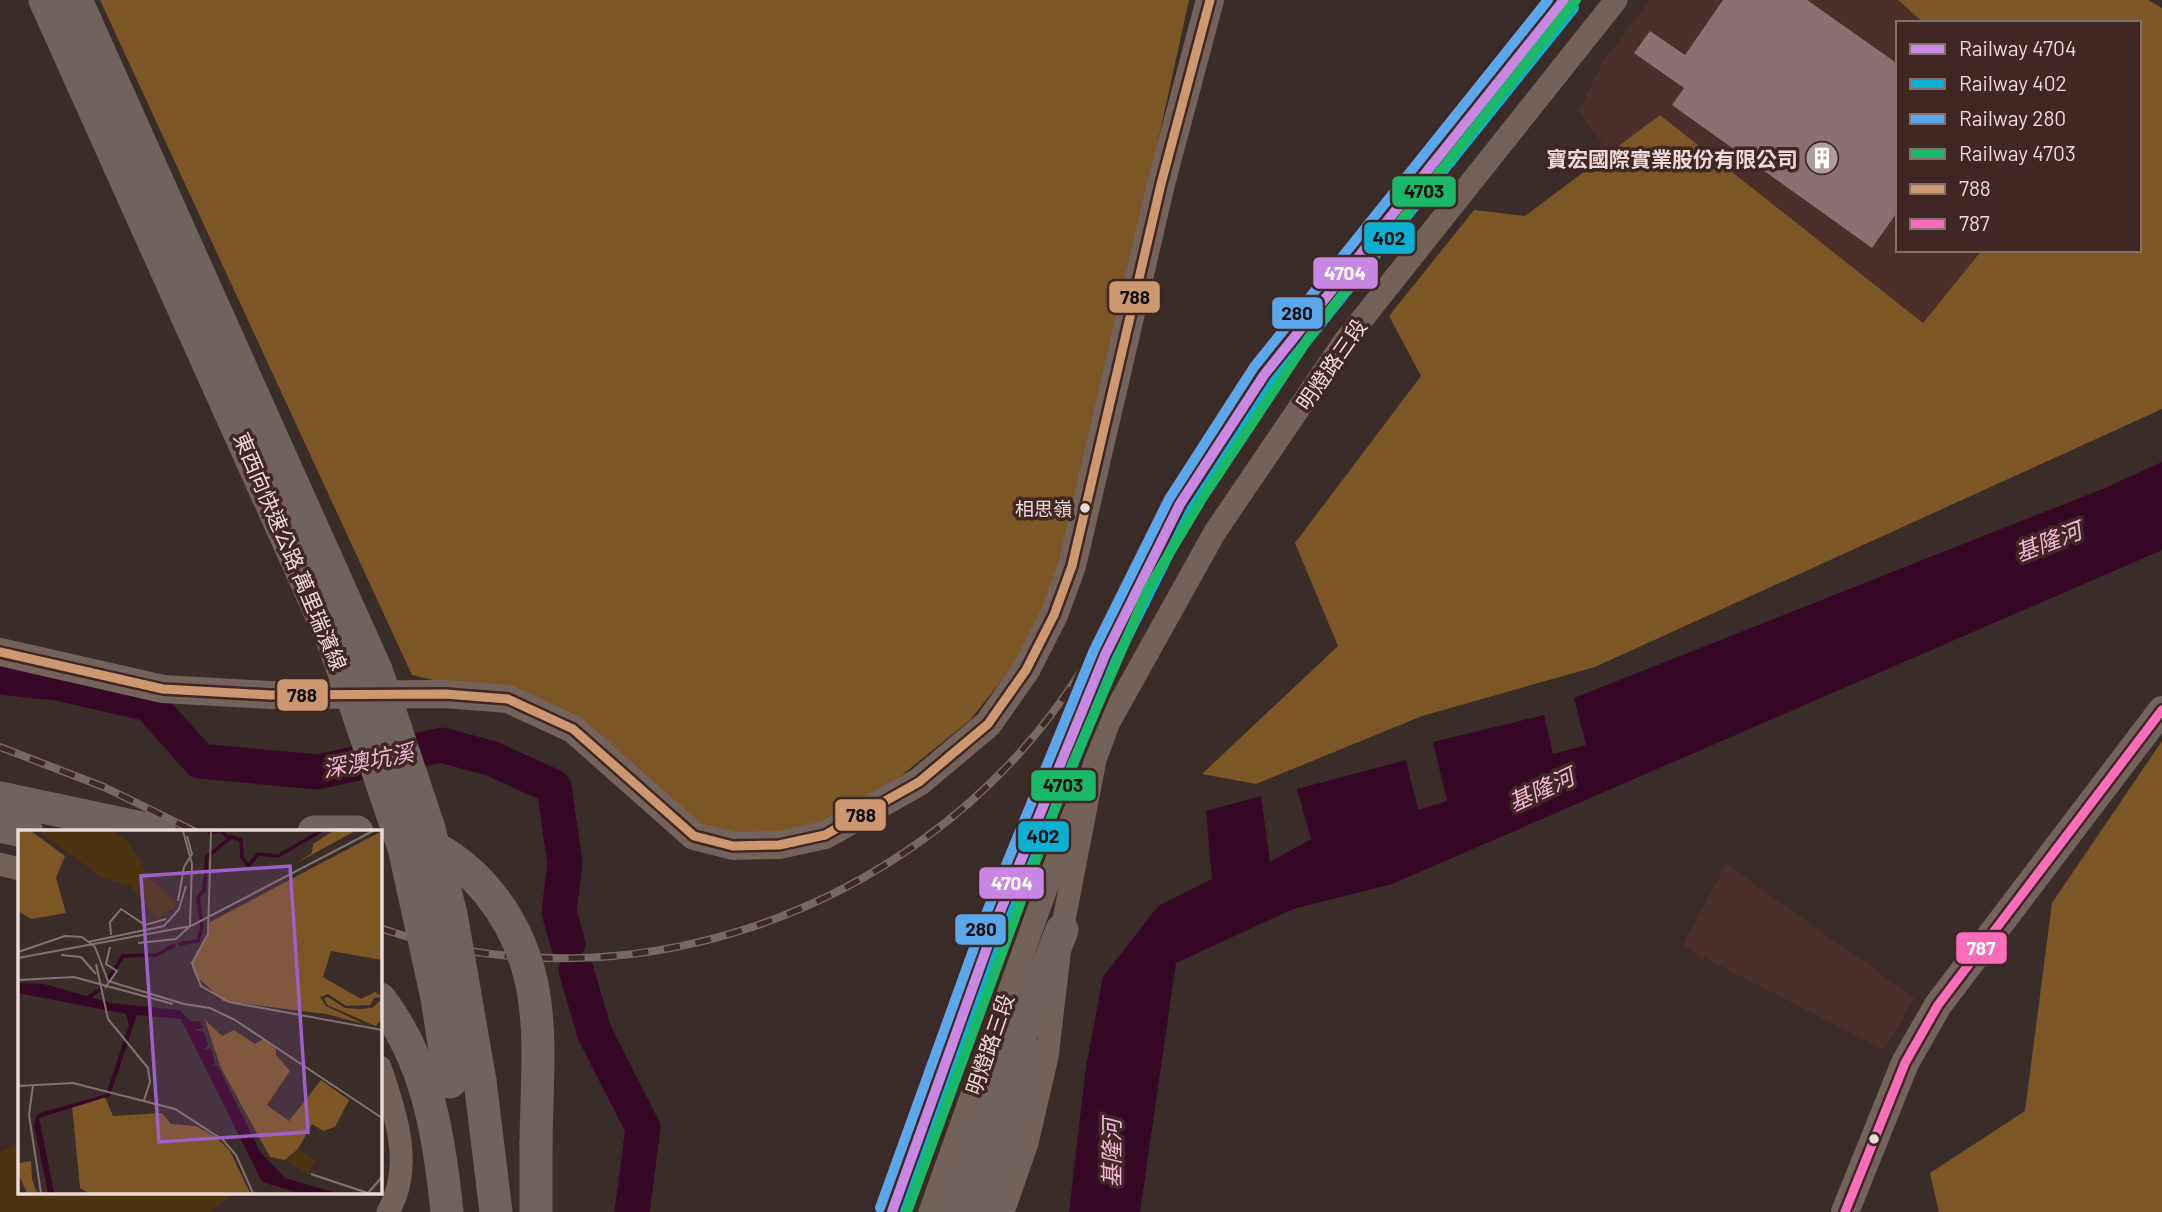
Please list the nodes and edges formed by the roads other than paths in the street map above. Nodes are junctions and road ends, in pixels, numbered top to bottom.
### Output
1 (45, 0) edge
2 (76, 0) edge
3 (1210, 0) edge
4 (1616, 0) edge
5 (0, 652) edge
6 (360, 672) junction
7 (2162, 710) edge
8 (1095, 760) junction
9 (0, 798) edge
10 (0, 827) edge
11 (18, 830) edge
12 (151, 830) edge
13 (382, 835) edge
14 (0, 864) edge
15 (18, 869) edge
16 (1062, 930) junction
17 (382, 1002) edge
18 (382, 1073) edge
19 (452, 1082) junction
20 (388, 1212) edge
21 (446, 1212) edge
22 (469, 1212) edge
23 (496, 1212) edge
24 (537, 1212) edge
25 (930, 1212) edge
26 (951, 1212) edge
27 (982, 1212) edge
28 (1003, 1212) edge
29 (1845, 1212) edge

1 - 6 highway, 東西向快速公路 萬里瑞濱線
2 - 6 highway, 東西向快速公路 萬里瑞濱線
3 - 5 main road
4 - 8 street, 明燈路三段
6 - 19 highway, 東西向快速公路 萬里瑞濱線, bridge
7 - 29 main road
8 - 16 street, 明燈路三段
8 - 25 street, 明燈路三段
9 - 12 highway
10 - 11 highway
13 - 24 highway, bridge
14 - 15 street
16 - 26 highway
16 - 27 highway
16 - 28 street, 明燈路三段
17 - 19 highway
18 - 20 street
19 - 21 highway
19 - 22 highway, 東西向快速公路 萬里瑞濱線
19 - 23 highway, 東西向快速公路 萬里瑞濱線

